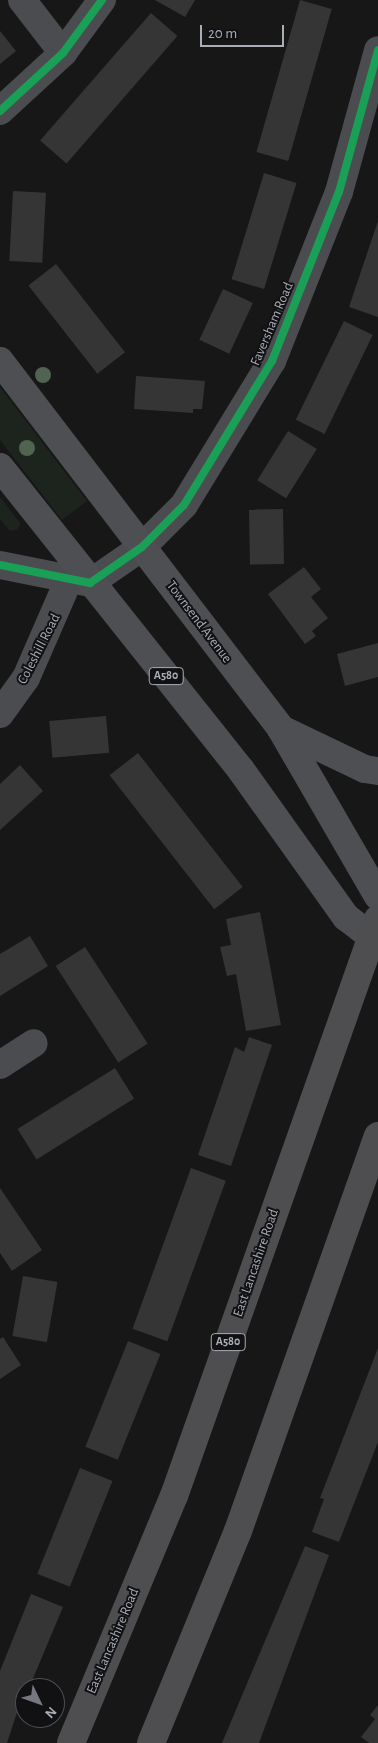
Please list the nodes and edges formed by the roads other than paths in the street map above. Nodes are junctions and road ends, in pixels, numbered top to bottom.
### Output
1 (22, 0) edge
2 (102, 0) edge
3 (378, 50) edge
4 (63, 53) junction
5 (0, 111) edge
6 (0, 361) edge
7 (0, 466) edge
8 (142, 546) junction
9 (0, 565) edge
10 (80, 581) junction
11 (0, 714) edge
12 (281, 729) junction
13 (378, 771) edge
14 (378, 896) edge
15 (376, 931) edge
16 (34, 1043) dead end
17 (0, 1065) edge
18 (378, 1136) edge
19 (71, 1743) edge
20 (151, 1743) edge

1 - 4 street
2 - 4 street
3 - 8 street, Faversham Road
4 - 5 street
6 - 8 main road, Townsend Avenue
7 - 10 main road, A580
8 - 10 street, Faversham Road
8 - 12 main road, Townsend Avenue
9 - 10 street
10 - 11 street, Coleshill Road
10 - 15 main road, A580
12 - 13 main road
12 - 14 main road, Townsend Avenue
15 - 19 highway, East Lancashire Road / A580
16 - 17 street
18 - 20 highway

